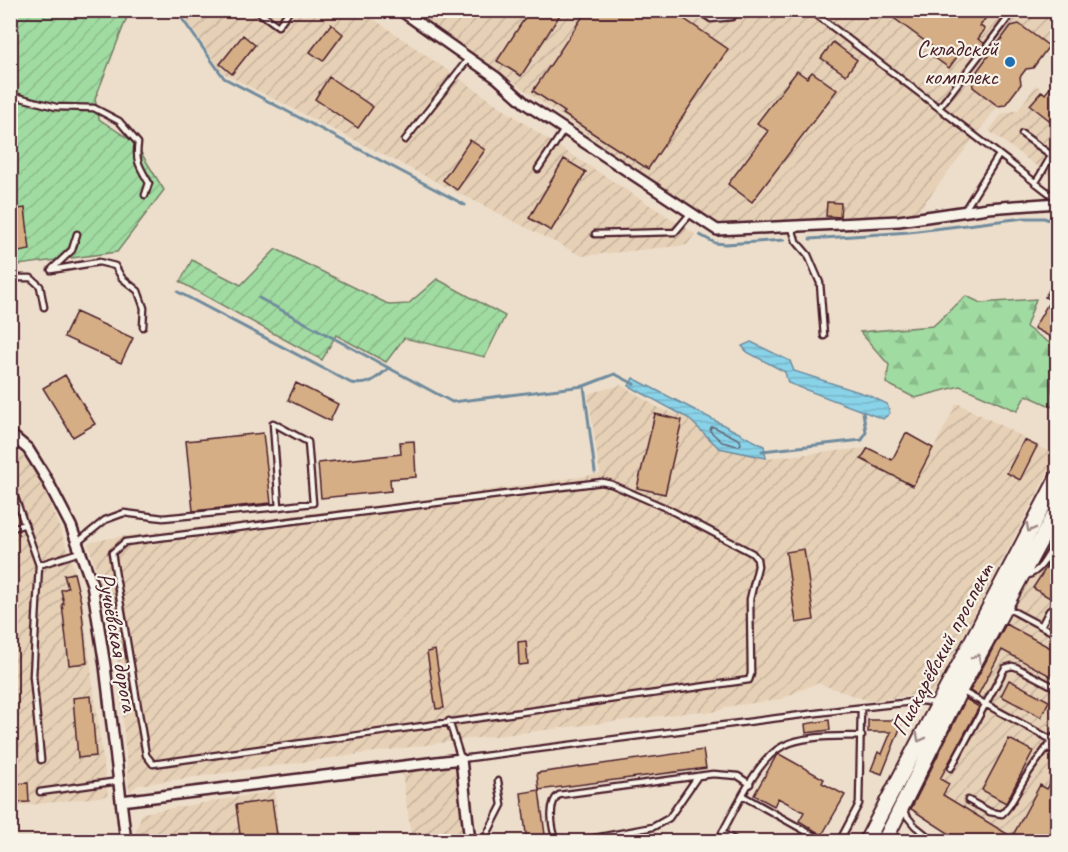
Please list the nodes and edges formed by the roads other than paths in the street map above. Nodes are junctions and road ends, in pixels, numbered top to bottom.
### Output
1 (255, 10) edge
2 (290, 10) edge
3 (400, 10) edge
4 (698, 10) edge
5 (738, 10) edge
6 (810, 10) edge
7 (1014, 10) edge
8 (987, 46) dead end
9 (982, 52) dead end
10 (469, 58) junction
11 (10, 95) edge
12 (939, 108) junction
13 (564, 130) junction
14 (1022, 134) dead end
15 (405, 140) dead end
16 (1058, 147) edge
17 (999, 155) junction
18 (1051, 155) junction
19 (538, 169) dead end
20 (1035, 183) junction
21 (145, 195) dead end
22 (1058, 201) edge
23 (964, 212) junction
24 (691, 213) junction
25 (792, 228) junction
26 (77, 234) dead end
27 (595, 234) dead end
28 (10, 278) edge
29 (44, 307) dead end
30 (143, 327) dead end
31 (824, 336) dead end
32 (11, 436) edge
33 (1058, 477) edge
34 (10, 483) edge
35 (279, 507) junction
36 (1058, 508) edge
37 (25, 525) junction
38 (10, 529) edge
39 (1058, 537) edge
40 (78, 547) junction
41 (39, 565) junction
42 (1020, 577) junction
43 (1058, 604) edge
44 (1005, 606) junction
45 (1041, 626) junction
46 (1058, 635) edge
47 (1058, 689) edge
48 (960, 690) junction
49 (938, 704) junction
50 (985, 704) junction
51 (861, 708) junction
52 (449, 721) junction
53 (1058, 730) edge
54 (862, 736) junction
55 (1052, 740) junction
56 (1048, 748) junction
57 (1058, 753) edge
58 (461, 759) junction
59 (41, 760) dead end
60 (951, 768) dead end
61 (698, 776) junction
62 (119, 781) junction
63 (498, 781) dead end
64 (750, 784) junction
65 (40, 792) dead end
66 (742, 796) junction
67 (968, 800) dead end
68 (121, 801) junction
69 (901, 809) junction
70 (126, 842) edge
71 (470, 842) edge
72 (483, 842) edge
73 (557, 842) edge
74 (574, 842) edge
75 (738, 842) edge
76 (825, 842) edge
77 (839, 842) edge
78 (866, 842) edge
79 (884, 842) edge
80 (934, 842) edge

1 - 2 lane
3 - 10 street
4 - 5 lane
6 - 12 lane
7 - 8 lane
9 - 12 lane
10 - 13 street
10 - 15 lane
11 - 21 lane
12 - 17 lane
13 - 19 lane
13 - 24 street
14 - 18 lane
16 - 18 lane
17 - 20 lane
17 - 23 lane
18 - 20 lane
20 - 22 lane
22 - 23 street
23 - 25 street
24 - 25 street
24 - 27 lane
25 - 31 lane
26 - 30 lane
28 - 29 lane
32 - 40 street, Ручьёвская дорога
33 -> 49 main road, Пискарёвский проспект
34 - 37 lane
35 - 35 lane
35 - 40 lane
36 - 42 main road, Пискарёвский проспект
37 - 38 lane
37 - 41 lane
39 - 42 lane
40 - 41 lane
40 - 62 street, Ручьёвская дорога
41 - 59 lane
42 - 44 main road, Пискарёвский проспект
43 - 45 lane
44 - 45 lane
48 -> 44 main road, Пискарёвский проспект
45 - 46 lane
47 - 50 lane
48 - 50 lane
48 - 69 main road, Пискарёвский проспект
49 - 51 lane
49 -> 78 main road, Пискарёвский проспект
50 - 55 lane
50 - 60 lane
51 - 54 lane
51 - 58 lane
52 - 52 lane
52 - 58 lane
53 - 55 lane
54 - 64 lane
54 - 77 lane
55 - 56 lane
56 - 57 lane
56 - 67 lane
58 - 68 street
58 - 71 street
61 - 64 lane
61 - 73 lane
61 - 74 lane
62 - 65 lane
62 - 68 street, Ручьёвская дорога
63 - 72 lane
64 - 66 lane
66 - 75 lane
66 - 76 lane
68 - 70 street, Ручьёвская дорога
69 - 79 main road, Пискарёвский проспект
69 - 80 lane

